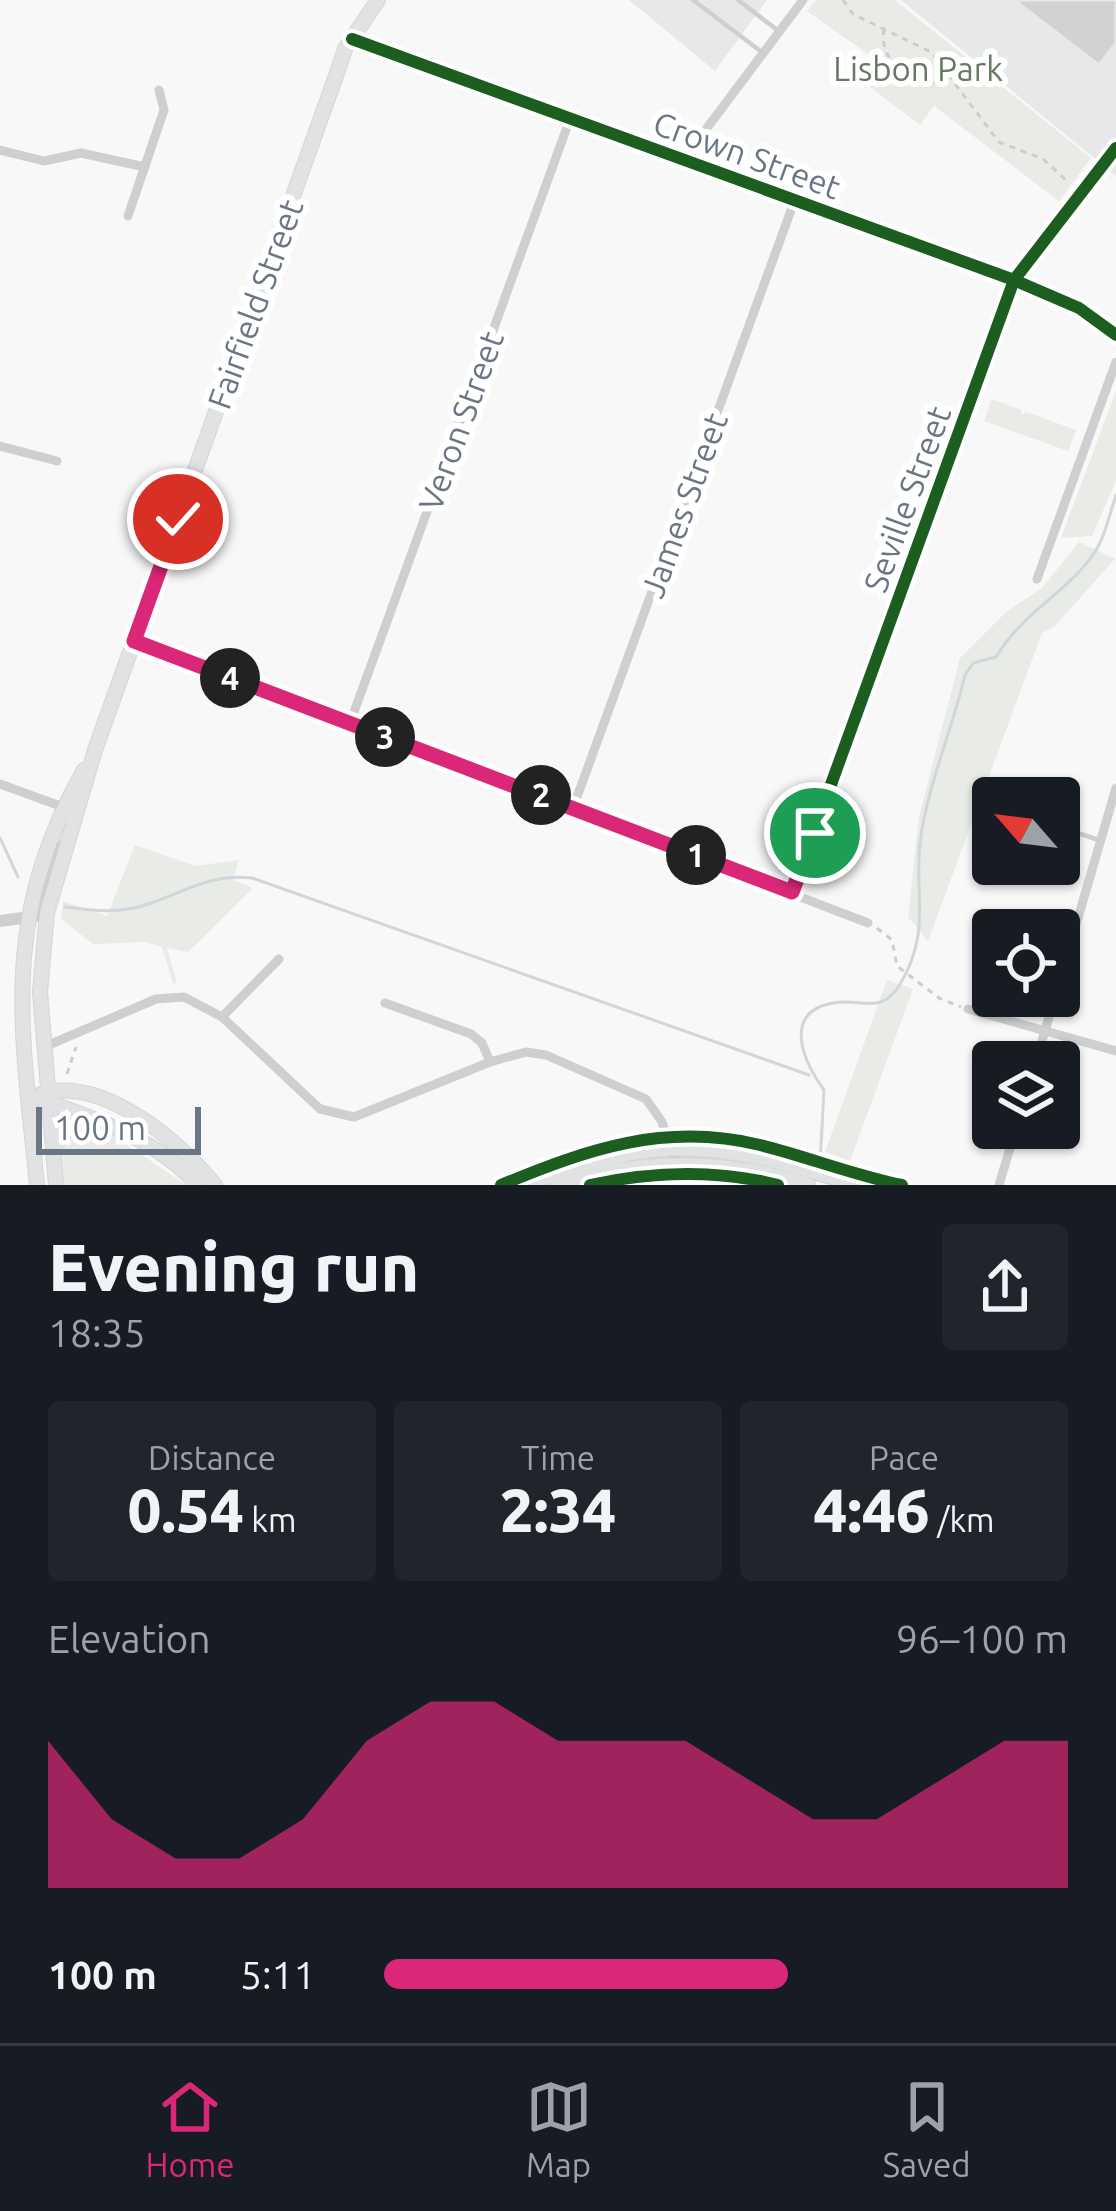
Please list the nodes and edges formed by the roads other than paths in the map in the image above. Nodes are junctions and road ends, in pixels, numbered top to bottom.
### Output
1 (378, 0) edge
2 (693, 0) edge
3 (738, 0) edge
4 (803, 0) edge
5 (779, 32) junction
6 (352, 39) junction
7 (764, 53) junction
8 (159, 90) dead end
9 (570, 118) junction
10 (1116, 148) edge
11 (0, 149) edge
12 (683, 160) junction
13 (145, 167) junction
14 (794, 202) junction
15 (128, 216) dead end
16 (1014, 280) junction
17 (1116, 335) edge
18 (1116, 362) edge
19 (0, 446) edge
20 (57, 461) dead end
21 (1037, 579) dead end
22 (134, 641) junction
23 (350, 723) junction
24 (0, 784) edge
25 (1116, 788) edge
26 (71, 806) junction
27 (573, 808) junction
28 (1080, 834) edge
29 (1100, 840) junction
30 (1116, 845) edge
31 (792, 892) junction
32 (1080, 910) edge
33 (0, 921) edge
34 (25, 921) junction
35 (868, 923) road end
36 (279, 959) dead end
37 (385, 1003) dead end
38 (968, 1009) road end
39 (222, 1017) junction
40 (1049, 1017) edge
41 (1046, 1029) junction
42 (1042, 1041) edge
43 (1116, 1051) edge
44 (44, 1052) junction
45 (490, 1062) junction
46 (27, 1079) junction
47 (90, 1094) junction
48 (44, 1097) junction
49 (30, 1114) junction
50 (119, 1127) junction
51 (670, 1145) junction
52 (1010, 1149) edge
53 (53, 1152) junction
54 (676, 1163) junction
55 (802, 1178) edge
56 (37, 1185) edge
57 (56, 1185) edge
58 (198, 1185) edge
59 (215, 1185) edge
60 (524, 1185) edge
61 (558, 1185) edge
62 (861, 1185) edge
63 (999, 1185) edge

1 - 6 main road, Fairfield Street
2 - 7 lane
3 - 5 lane
4 - 5 street
5 - 7 street
6 - 9 street, Crown Street
6 - 22 main road, Fairfield Street
7 - 12 street
8 - 13 street
9 - 12 street, Crown Street
9 - 23 street, Veron Street
10 - 16 street, Seville Street
11 - 13 street
12 - 14 street, Crown Street
13 - 15 street
14 - 16 street, Crown Street
14 - 27 street, James Street
16 - 17 street, Crown Street
16 - 31 street, Seville Street
18 - 21 street
19 - 20 street
22 - 23 street
22 - 26 main road, Fairfield Street
23 - 27 street
24 - 26 street
25 - 29 street
26 - 34 main road
26 - 44 main road
27 - 31 street
28 - 29 lane
29 - 30 street
29 - 32 street
31 - 35 street
33 - 34 street
34 - 46 main road
36 - 39 street
37 - 45 street
38 - 41 street
39 - 44 street
39 - 45 street
40 - 41 street
41 - 42 street
41 - 43 street
44 - 47 main road
44 - 48 main road
45 - 51 street
46 - 48 main road
46 - 49 main road
47 - 48 main road
47 - 59 main road
48 - 49 main road
48 - 50 main road
48 - 53 main road
49 - 56 main road
50 - 53 main road
50 - 58 main road
51 - 54 street
51 - 55 main road
51 - 60 main road
52 - 63 street
53 - 57 main road
54 - 55 main road
54 - 61 main road
55 - 62 main road

